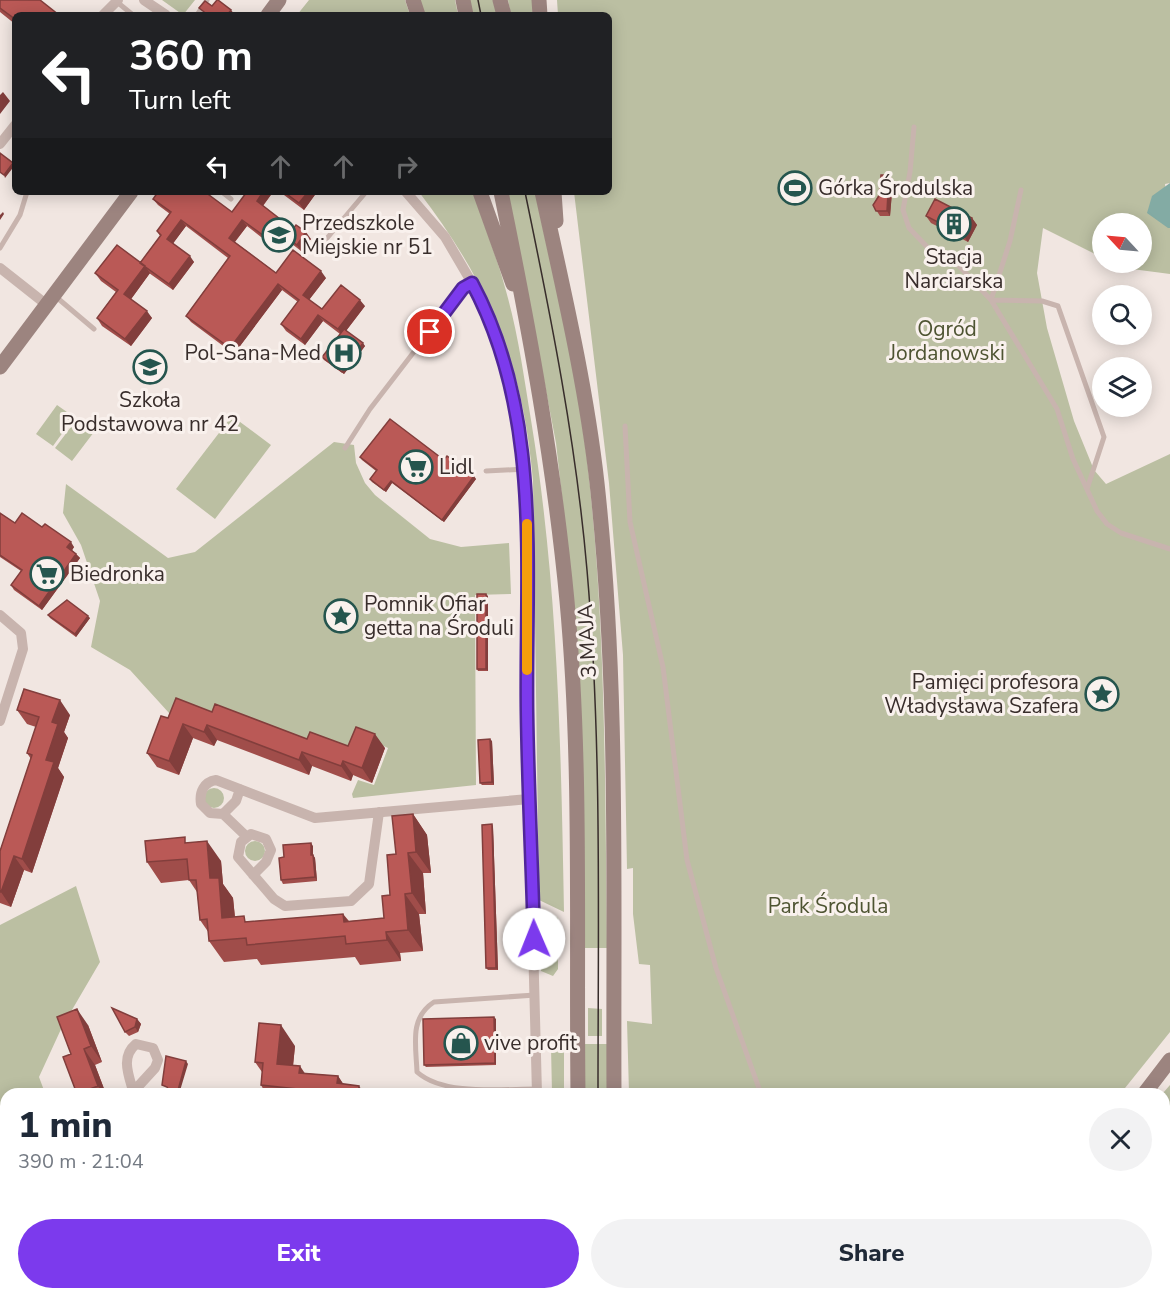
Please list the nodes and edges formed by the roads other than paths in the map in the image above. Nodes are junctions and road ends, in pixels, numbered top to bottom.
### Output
1 (144, 0) edge
2 (118, 1) edge
3 (106, 12) edge
4 (130, 12) edge
5 (162, 12) edge
6 (914, 127) dead end
7 (12, 128) edge
8 (0, 144) edge
9 (1021, 190) dead end
10 (26, 195) edge
11 (129, 195) edge
12 (226, 195) edge
13 (363, 195) edge
14 (409, 195) edge
15 (481, 195) edge
16 (502, 195) edge
17 (543, 195) edge
18 (555, 195) edge
19 (231, 199) dead end
20 (0, 248) edge
21 (317, 250) dead end
22 (0, 268) edge
23 (559, 269) junction
24 (472, 283) junction
25 (50, 300) junction
26 (991, 300) junction
27 (525, 312) junction
28 (94, 328) dead end
29 (0, 367) edge
30 (625, 426) dead end
31 (345, 448) dead end
32 (526, 469) junction
33 (486, 471) dead end
34 (1087, 489) junction
35 (1170, 549) edge
36 (0, 615) edge
37 (0, 721) edge
38 (240, 789) junction
39 (529, 799) junction
40 (379, 812) junction
41 (223, 814) junction
42 (246, 836) junction
43 (254, 875) junction
44 (535, 995) junction
45 (1170, 1060) edge
46 (459, 1088) edge
47 (537, 1088) edge
48 (578, 1088) edge
49 (616, 1088) edge
50 (759, 1088) edge
51 (1149, 1088) edge

1 - 5 street
2 - 3 street
2 - 4 lane
6 - 26 lane
7 - 8 street
9 - 26 lane
10 - 20 lane
11 - 25 main road
12 - 19 lane
13 - 21 lane
14 - 24 street
15 - 27 main road
16 - 27 main road, 3 MAJA
17 - 23 main road, 3 MAJA
18 - 23 main road
22 - 25 street
23 - 49 main road, 3 MAJA
24 - 31 lane
24 - 32 street
25 - 28 lane
25 - 29 main road
26 - 34 lane
26 - 34 lane
27 - 48 main road, 3 MAJA
30 - 50 lane
32 - 33 lane
32 - 39 street
34 - 35 lane
36 - 37 street
38 - 40 street
38 - 41 street
38 - 41 street
39 - 40 street
39 - 44 street
40 - 43 street
41 - 42 street
42 - 43 street
42 - 43 street
44 - 46 lane
44 - 47 street
45 - 51 main road

